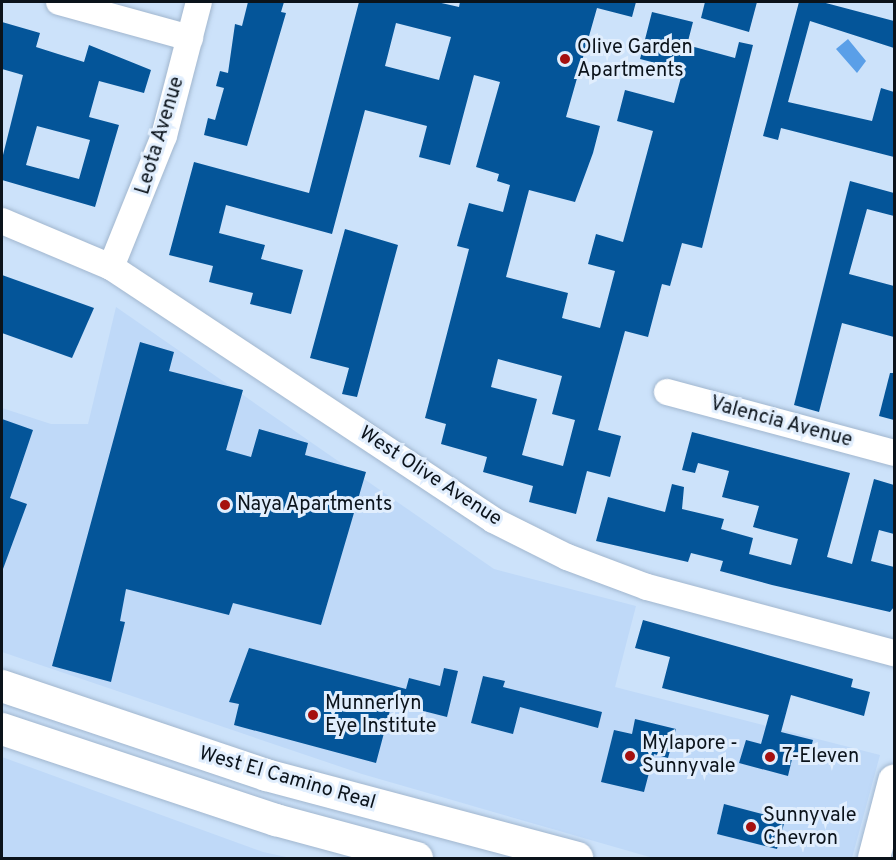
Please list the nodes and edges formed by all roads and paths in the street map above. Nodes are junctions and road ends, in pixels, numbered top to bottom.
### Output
1 (59, 2) edge
2 (200, 2) edge
3 (190, 38) junction
4 (2, 221) edge
5 (111, 267) junction
6 (667, 392) dead end
7 (894, 453) edge
8 (894, 653) edge
9 (2, 686) edge
10 (2, 729) edge
11 (894, 781) edge
12 (417, 858) edge
13 (577, 858) edge
14 (874, 858) edge

1 - 3 street
2 - 3 street, Leota Avenue
3 - 5 street, Leota Avenue
4 - 5 street, West Olive Avenue
5 - 8 street, West Olive Avenue
6 - 7 street, Valencia Avenue
9 - 13 main road, West El Camino Real
10 - 12 main road, West El Camino Real
11 - 14 main road

